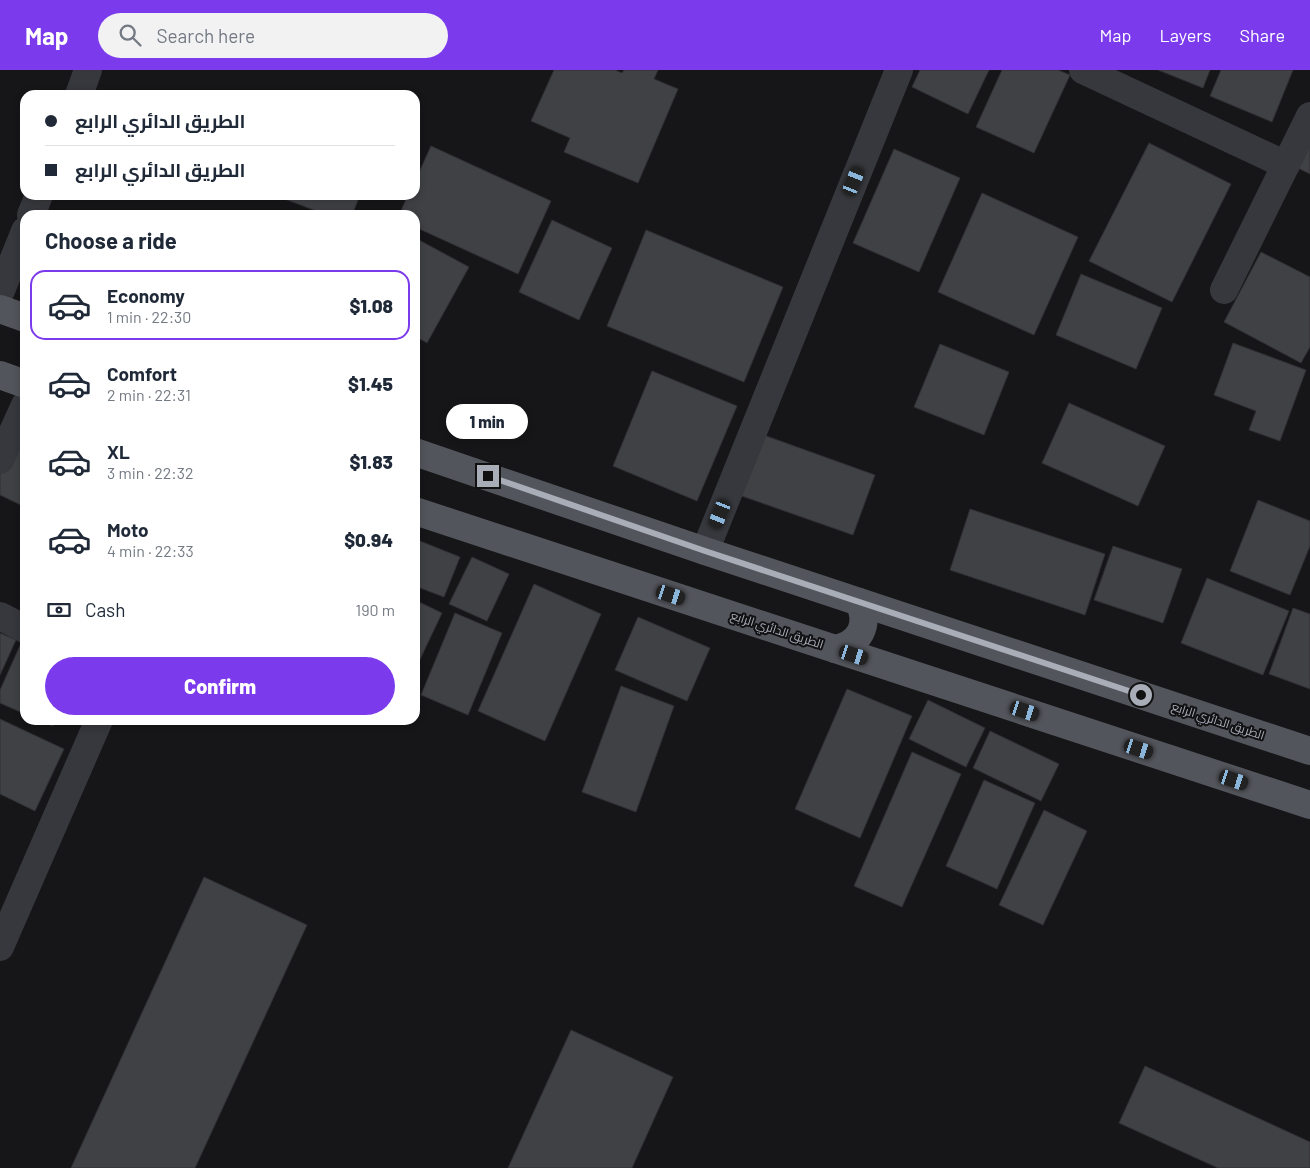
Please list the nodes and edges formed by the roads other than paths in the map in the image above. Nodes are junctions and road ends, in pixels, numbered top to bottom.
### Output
1 (88, 70) edge
2 (899, 70) edge
3 (1083, 70) edge
4 (81, 90) edge
5 (1310, 116) edge
6 (1286, 165) junction
7 (20, 243) edge
8 (1224, 290) dead end
9 (0, 293) edge
10 (0, 309) edge
11 (20, 316) edge
12 (0, 375) edge
13 (20, 382) edge
14 (20, 416) edge
15 (420, 454) edge
16 (0, 460) edge
17 (420, 514) edge
18 (705, 551) junction
19 (859, 602) junction
20 (0, 616) edge
21 (20, 626) edge
22 (835, 649) junction
23 (97, 725) edge
24 (1310, 751) edge
25 (1310, 804) edge
26 (0, 947) edge

1 - 4 street
2 - 18 street
3 - 6 street
5 - 6 street
6 - 8 street
7 - 9 street
10 - 11 main road
12 - 13 main road
14 - 16 street
15 - 18 main road, الطريق الدائري الرابع
17 - 22 main road, الطريق الدائري الرابع
18 - 19 main road, الطريق الدائري الرابع
19 - 22 main road
19 - 24 main road, الطريق الدائري الرابع
20 - 21 street
22 - 25 main road, الطريق الدائري الرابع
23 - 26 street

